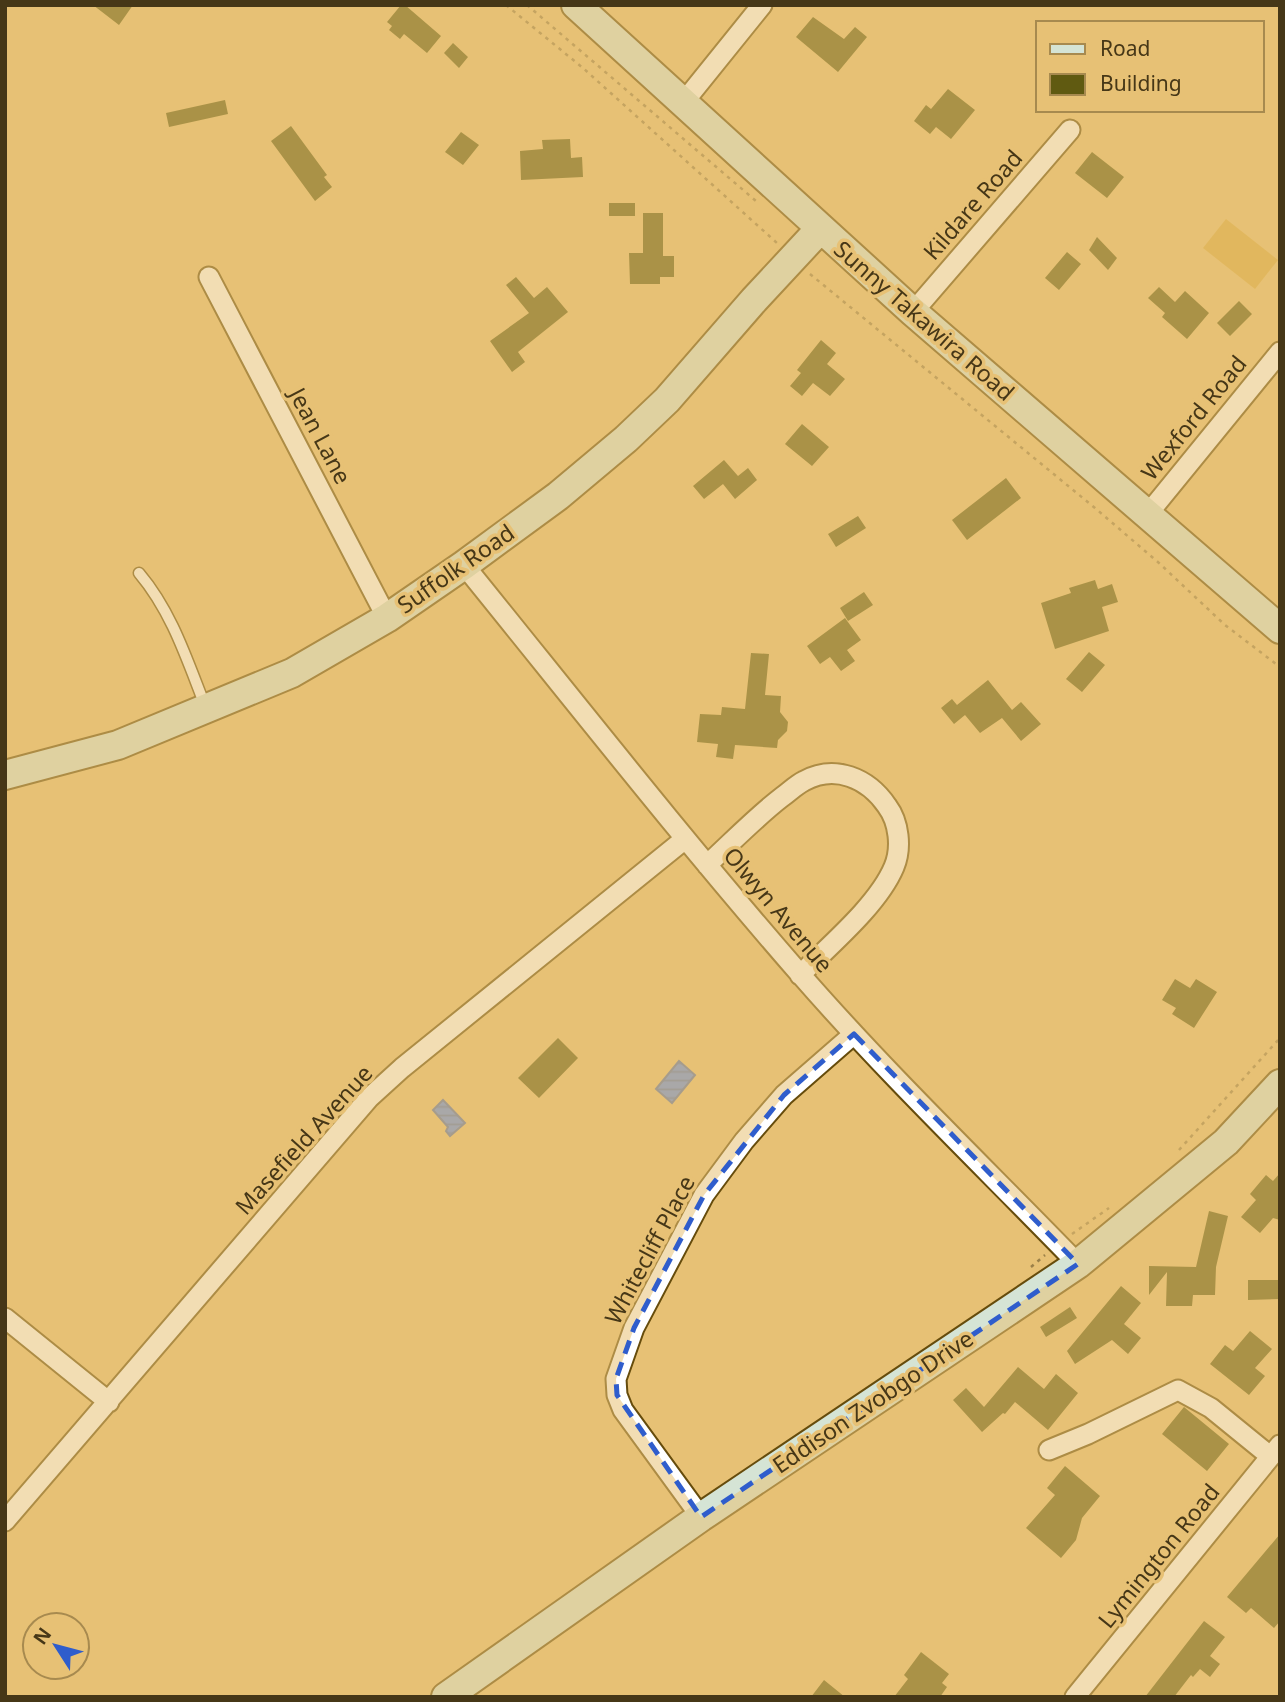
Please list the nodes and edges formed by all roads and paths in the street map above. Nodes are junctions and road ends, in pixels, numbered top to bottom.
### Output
1 (506, 5) edge
2 (576, 5) edge
3 (762, 5) edge
4 (683, 103) junction
5 (1069, 130) dead end
6 (820, 229) junction
7 (794, 258) junction
8 (209, 277) dead end
9 (913, 312) junction
10 (1280, 352) edge
11 (1147, 515) junction
12 (464, 565) junction
13 (139, 573) dead end
14 (387, 618) junction
15 (1280, 629) edge
16 (1280, 667) edge
17 (206, 708) junction
18 (5, 775) edge
19 (685, 839) junction
20 (707, 865) junction
21 (800, 975) junction
22 (853, 1034) junction
23 (1280, 1038) edge
24 (1280, 1084) edge
25 (1176, 1154) dead end
26 (1118, 1201) dead end
27 (1058, 1244) junction
28 (1078, 1264) junction
29 (5, 1318) edge
30 (109, 1402) junction
31 (1049, 1450) dead end
32 (1275, 1450) edge
33 (701, 1517) junction
34 (5, 1521) edge
35 (446, 1697) edge
36 (1075, 1697) edge

1 - 7 path
2 - 4 street, Sunny Takawira Road
3 - 4 street
4 - 6 street, Sunny Takawira Road
5 - 9 street, Kildare Road
6 - 7 street, Suffolk Road
6 - 9 street, Sunny Takawira Road
7 - 12 street, Suffolk Road
7 - 16 path
8 - 14 street, Jean Lane
9 - 11 street, Sunny Takawira Road
10 - 11 street, Wexford Road
11 - 15 street, Sunny Takawira Road
12 - 14 street, Suffolk Road
12 - 19 street, Olwyn Avenue
13 - 17 lane
14 - 17 street, Suffolk Road
17 - 18 street, Suffolk Road
19 - 20 street, Olwyn Avenue
19 - 30 street, Masefield Avenue
20 - 21 street, Olwyn Avenue
20 - 21 street
21 - 22 street, Olwyn Avenue
22 - 27 street, Olwyn Avenue
22 - 33 street, Whitecliff Place
23 - 25 path
24 - 28 street, Eddison Zvobgo Drive
26 - 27 path
27 - 28 street, Olwyn Avenue
28 - 33 street, Eddison Zvobgo Drive
29 - 30 street
30 - 34 street, Masefield Avenue
31 - 32 street
32 - 36 street, Lymington Road
33 - 35 street, Eddison Zvobgo Drive

